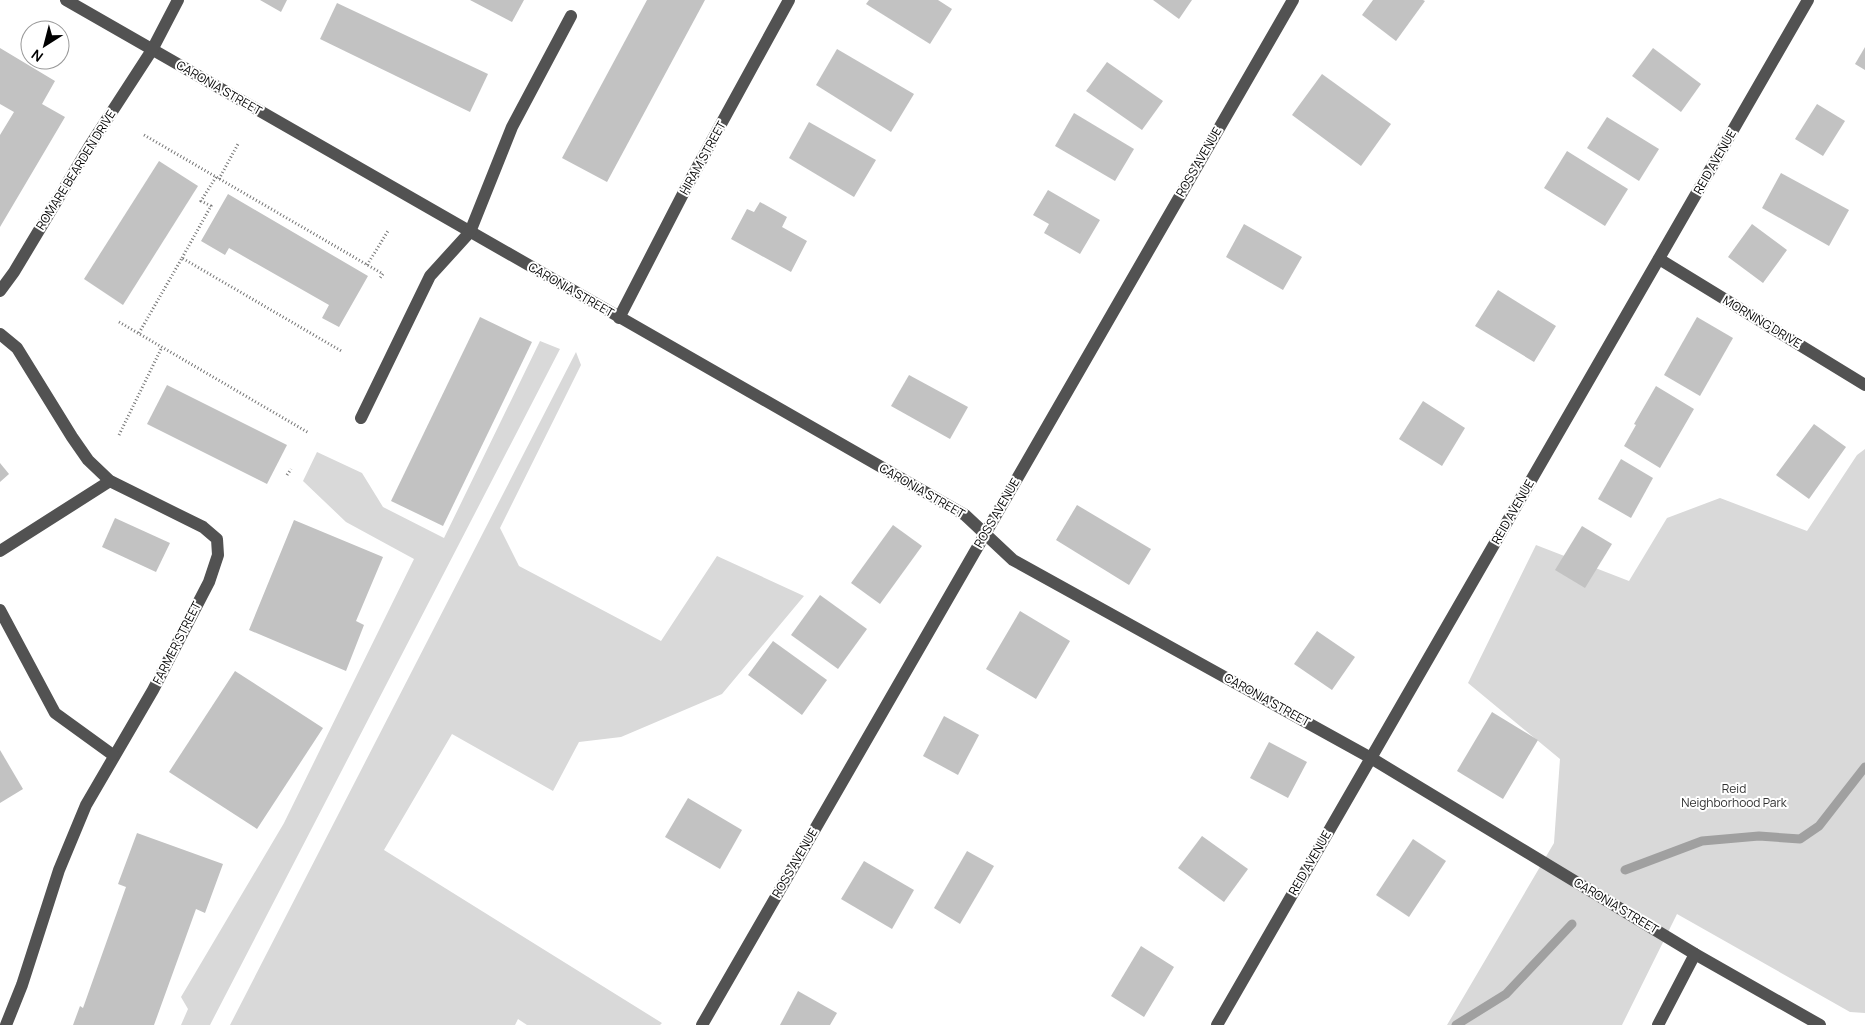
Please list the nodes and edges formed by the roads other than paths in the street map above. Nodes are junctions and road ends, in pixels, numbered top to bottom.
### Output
1 (66, 0) edge
2 (178, 0) edge
3 (788, 0) edge
4 (1292, 0) edge
5 (1808, 0) edge
6 (571, 16) dead end
7 (152, 50) junction
8 (470, 232) junction
9 (1658, 259) junction
10 (0, 291) edge
11 (619, 318) junction
12 (0, 334) edge
13 (1865, 385) edge
14 (361, 418) dead end
15 (110, 481) junction
16 (985, 534) junction
17 (0, 551) edge
18 (0, 610) edge
19 (113, 756) junction
20 (1371, 758) junction
21 (1695, 954) junction
22 (6, 1025) edge
23 (702, 1025) edge
24 (1217, 1025) edge
25 (1658, 1025) edge
26 (1820, 1025) edge

1 - 7 street, CARONIA STREET
2 - 7 street, ROMARE BEARDEN DRIVE
3 - 11 street, HIRAM STREET
4 - 16 street, ROSS AVENUE
5 - 9 street, REID AVENUE
6 - 8 street
7 - 8 street, CARONIA STREET
7 - 10 street, ROMARE BEARDEN DRIVE
8 - 11 street, CARONIA STREET
8 - 14 street
9 - 13 street, MORNING DRIVE
9 - 20 street, REID AVENUE
11 - 16 street, CARONIA STREET
12 - 15 street, FARMER STREET
15 - 17 street
15 - 19 street, FARMER STREET
16 - 20 street, CARONIA STREET
16 - 23 street, ROSS AVENUE
18 - 19 street
19 - 22 street, FARMER STREET
20 - 21 street, CARONIA STREET
20 - 24 street, REID AVENUE
21 - 25 street
21 - 26 street, CARONIA STREET

